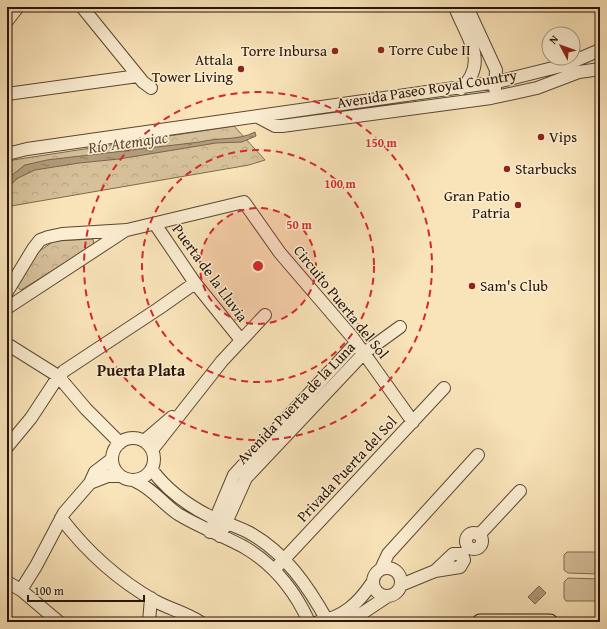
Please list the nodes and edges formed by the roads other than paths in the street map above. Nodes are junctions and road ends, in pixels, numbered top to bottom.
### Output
1 (18, 7) edge
2 (82, 7) edge
3 (455, 7) edge
4 (468, 7) edge
5 (7, 21) edge
6 (600, 50) edge
7 (475, 52) junction
8 (581, 59) edge
9 (555, 66) edge
10 (570, 66) edge
11 (600, 69) edge
12 (138, 76) junction
13 (491, 83) junction
14 (463, 87) junction
15 (151, 88) dead end
16 (537, 88) junction
17 (7, 94) edge
18 (491, 98) junction
19 (358, 101) junction
20 (420, 109) junction
21 (258, 117) junction
22 (325, 121) junction
23 (7, 154) edge
24 (155, 224) junction
25 (127, 230) junction
26 (195, 283) junction
27 (7, 292) edge
28 (7, 308) edge
29 (265, 315) dead end
30 (400, 327) dead end
31 (241, 340) junction
32 (356, 343) junction
33 (7, 344) edge
34 (364, 353) junction
35 (58, 376) junction
36 (444, 388) dead end
37 (188, 402) junction
38 (413, 422) junction
39 (289, 424) junction
40 (144, 441) junction
41 (120, 443) junction
42 (7, 447) edge
43 (152, 450) junction
44 (478, 455) dead end
45 (112, 459) junction
46 (152, 470) junction
47 (119, 476) junction
48 (135, 481) junction
49 (90, 483) junction
50 (520, 490) dead end
51 (61, 518) junction
52 (221, 520) junction
53 (215, 534) junction
54 (284, 560) junction
55 (381, 569) junction
56 (274, 570) junction
57 (7, 582) edge
58 (372, 583) junction
59 (401, 585) junction
60 (21, 590) junction
61 (388, 596) junction
62 (150, 598) junction
63 (324, 621) edge
64 (58, 622) edge
65 (149, 622) edge
66 (200, 622) edge
67 (309, 622) edge
68 (349, 622) edge
69 (480, 622) edge
70 (550, 622) edge

1 - 5 street
2 - 12 street
3 - 7 street
4 - 13 street
6 - 8 street, Avenida Paseo Royal Country
7 - 13 street
7 - 14 street
9 - 13 street, Avenida Paseo Royal Country
10 - 16 street
11 - 16 street, Avenida Paseo Royal Country
12 - 15 street
12 - 17 street
13 - 14 street, Avenida Paseo Royal Country
13 - 18 street
14 - 19 street, Avenida Paseo Royal Country
14 - 20 street
16 - 18 street, Avenida Paseo Royal Country
18 - 20 street, Avenida Paseo Royal Country
19 - 21 street, Avenida Paseo Royal Country
19 - 22 street
20 - 22 street, Avenida Paseo Royal Country
21 - 22 street, Avenida Paseo Royal Country
21 - 23 street, Avenida Paseo Royal Country
24 - 25 street, Circuito Puerta del Sol
24 - 26 street, Puerta de la Lluvia
24 - 32 street, Circuito Puerta del Sol
25 - 27 street, Circuito Puerta del Sol
25 - 28 street, Circuito Puerta del Sol
26 - 31 street, Puerta de la Lluvia
26 - 35 street
29 - 31 street
30 - 34 street, Avenida Puerta de la Luna
31 - 37 street
32 - 34 street, Circuito Puerta del Sol
32 - 39 street, Avenida Puerta de la Luna
33 - 35 street
34 - 38 street, Circuito Puerta del Sol
34 - 39 street, Avenida Puerta de la Luna
35 - 41 street
35 - 42 street
36 - 38 street, Privada Puerta del Sol
37 - 40 street
37 - 43 street
38 - 54 street, Privada Puerta del Sol
39 - 52 street, Avenida Puerta de la Luna
40 - 41 street
40 - 43 street
41 - 45 street
43 - 46 street
44 - 55 street
45 - 47 street
45 - 49 street
46 - 48 street
46 - 52 street
47 - 48 street
47 - 49 street
48 - 53 street
49 - 51 street
50 - 59 street
51 - 60 street
51 - 62 street
52 - 53 street, Avenida Puerta de la Luna
52 - 54 street
53 - 56 street
54 - 56 street, Privada Puerta del Sol
54 - 63 street
55 - 58 street
55 - 59 street
56 - 67 street
57 - 60 street
58 - 61 street
58 - 63 street
59 - 61 street
60 - 64 street
61 - 68 street
62 - 65 street
62 - 66 street
69 - 70 main road

